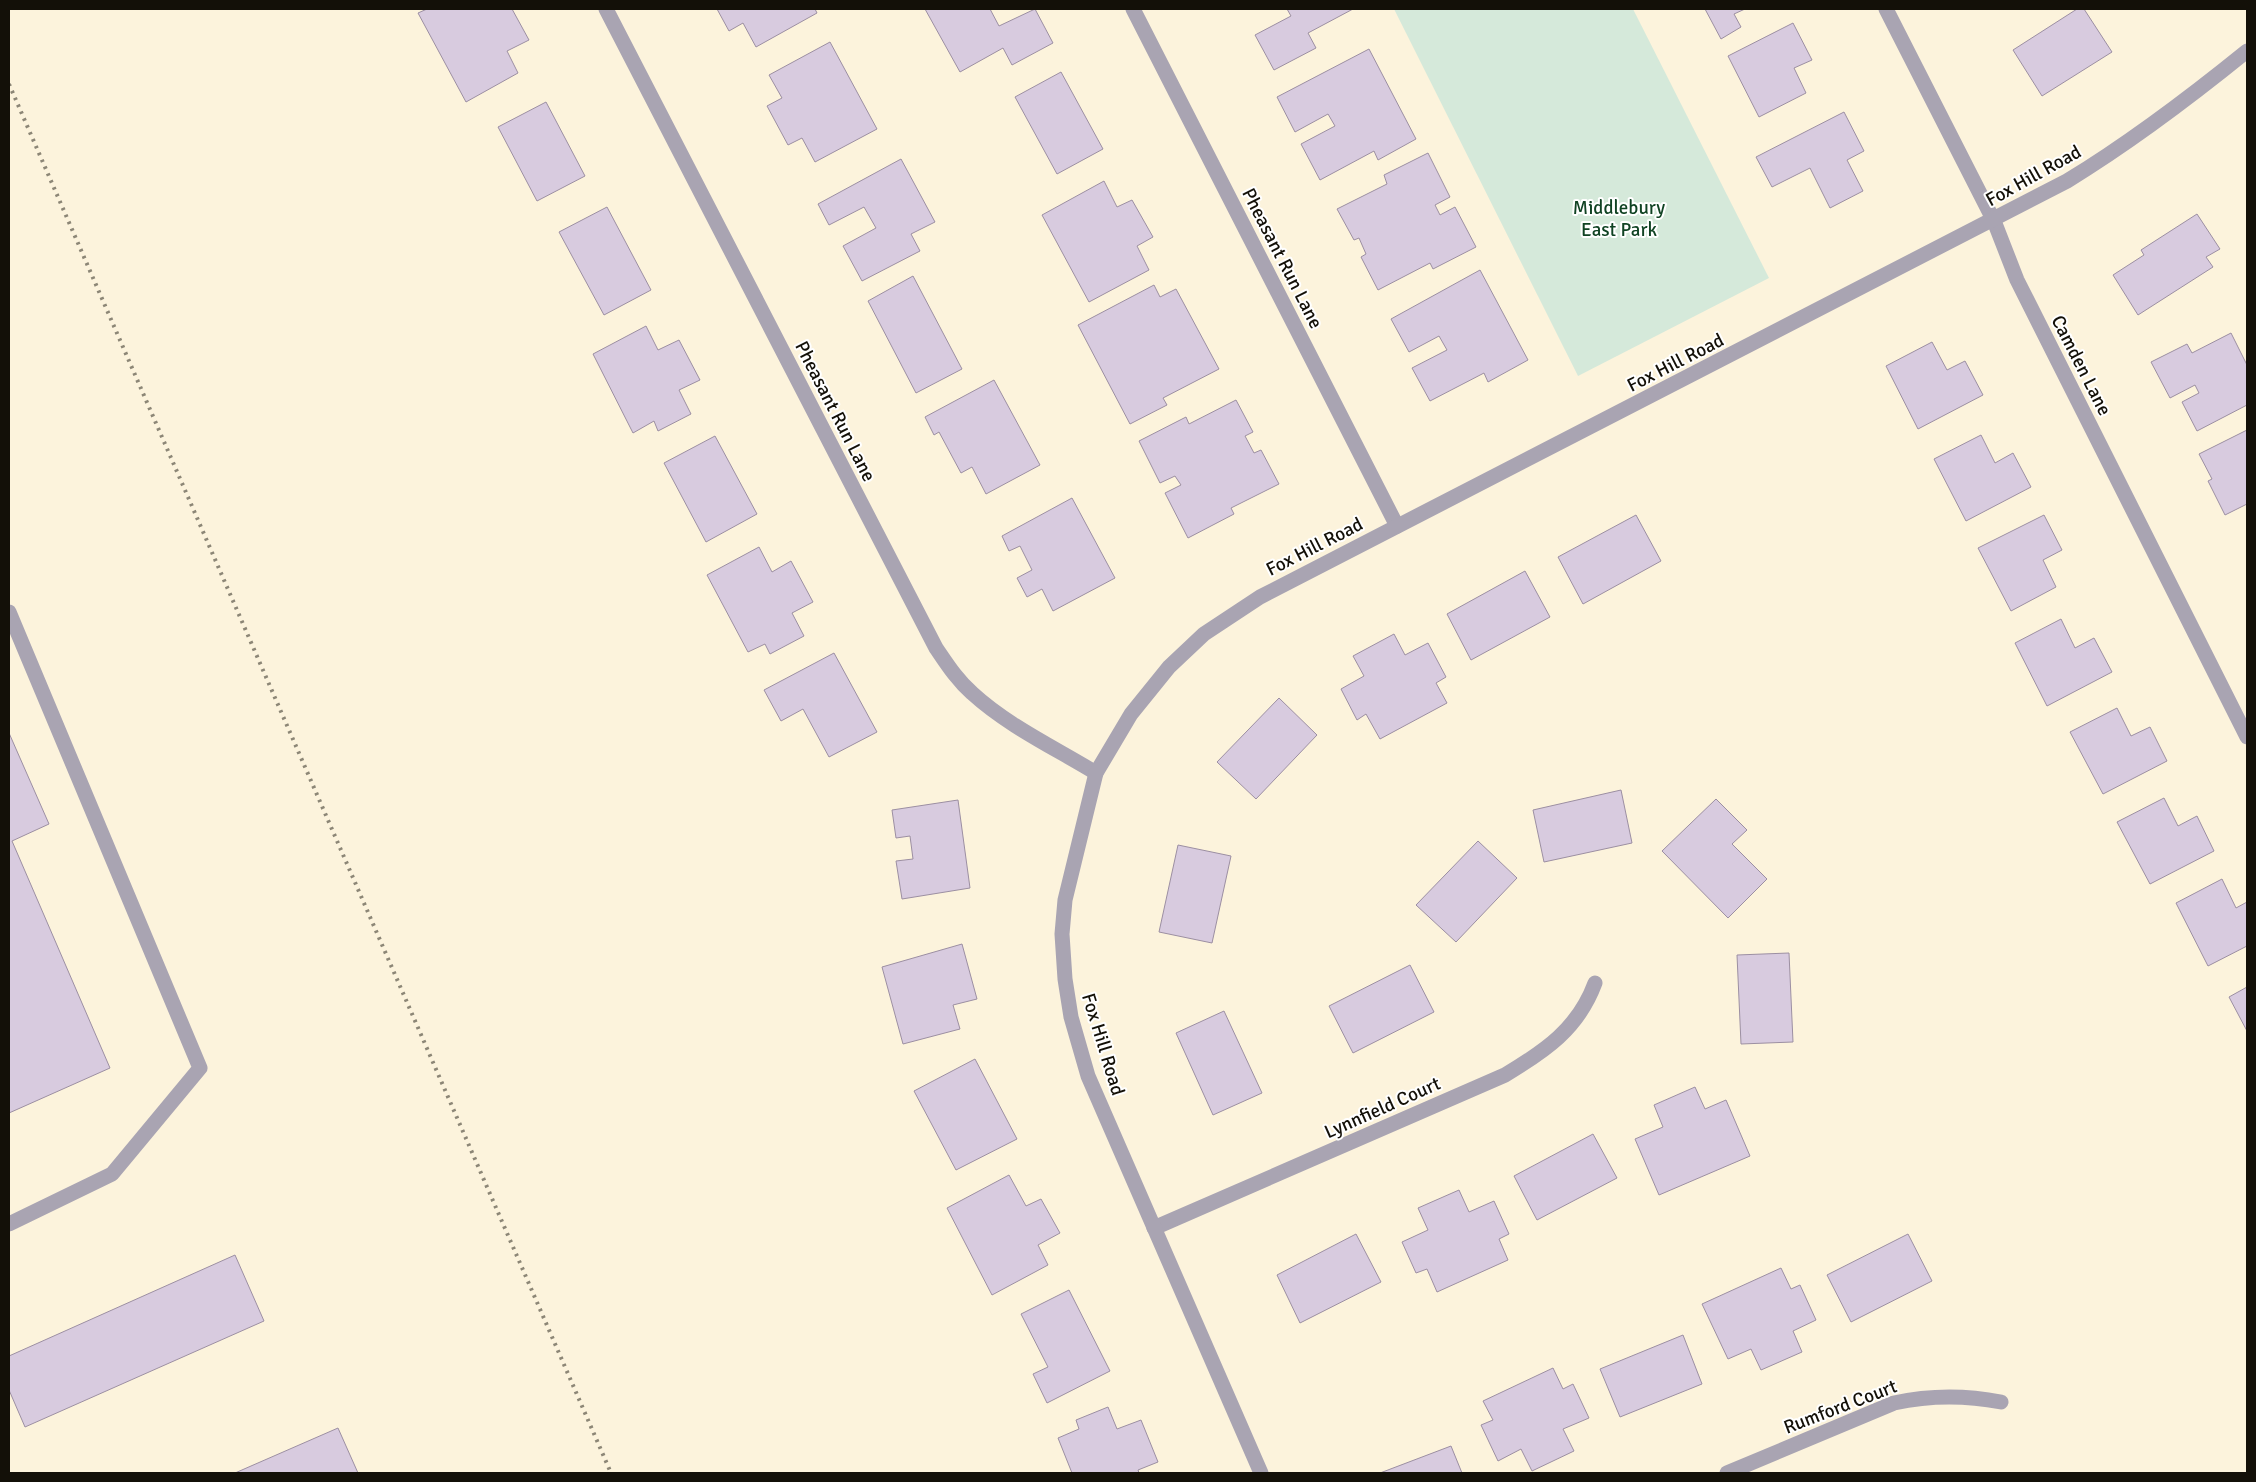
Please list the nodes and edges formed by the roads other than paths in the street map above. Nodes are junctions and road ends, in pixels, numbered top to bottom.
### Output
1 (606, 9) edge
2 (1133, 9) edge
3 (1886, 9) edge
4 (2247, 51) edge
5 (1994, 221) junction
6 (1397, 526) junction
7 (9, 612) edge
8 (2247, 737) edge
9 (1096, 773) junction
10 (1595, 984) dead end
11 (9, 1224) edge
12 (1154, 1228) junction
13 (2001, 1402) dead end
14 (1261, 1473) edge
15 (1727, 1473) edge

1 - 9 street, Pheasant Run Lane
2 - 6 street, Pheasant Run Lane
3 - 5 street, Camden Lane
4 - 5 street, Fox Hill Road
5 - 6 street, Fox Hill Road
5 - 8 street, Camden Lane
6 - 9 street, Fox Hill Road
7 - 11 street
9 - 12 street, Fox Hill Road
10 - 12 street, Lynnfield Court
12 - 14 street, Fox Hill Road
13 - 15 street, Rumford Court

